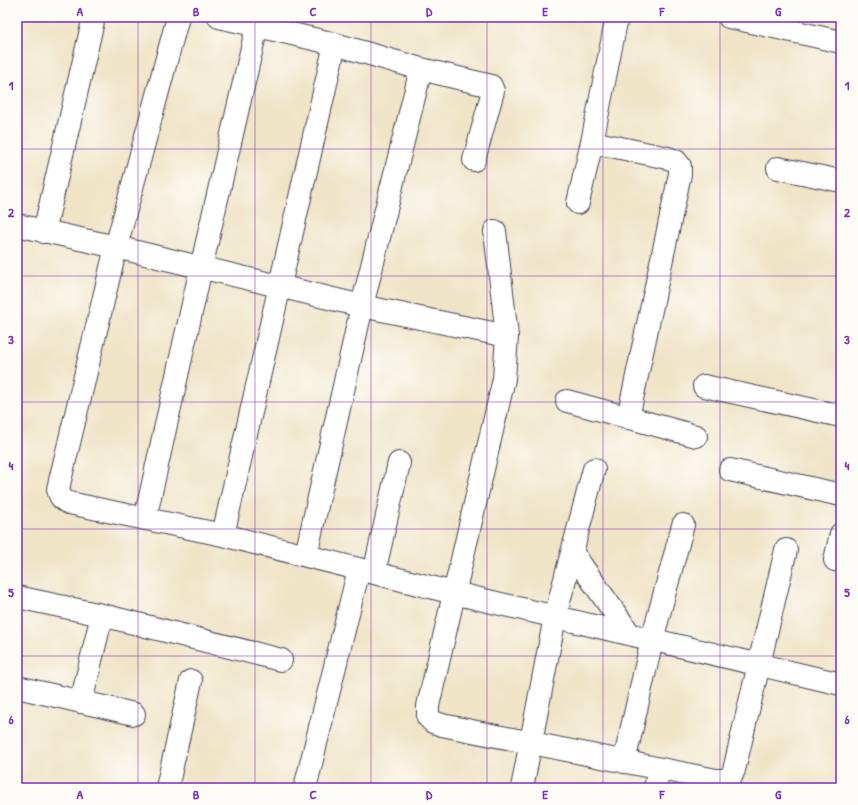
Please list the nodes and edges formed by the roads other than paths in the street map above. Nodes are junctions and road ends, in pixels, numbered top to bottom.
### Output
1 (94, 17) edge
2 (178, 17) edge
3 (219, 17) edge
4 (617, 17) edge
5 (728, 17) edge
6 (257, 26) junction
7 (841, 42) edge
8 (335, 44) junction
9 (421, 69) junction
10 (592, 142) junction
11 (474, 160) dead end
12 (778, 168) dead end
13 (841, 181) edge
14 (578, 203) dead end
15 (17, 226) edge
16 (495, 231) dead end
17 (44, 232) junction
18 (116, 247) junction
19 (201, 268) junction
20 (280, 286) junction
21 (362, 306) junction
22 (506, 336) junction
23 (704, 386) dead end
24 (567, 401) dead end
25 (841, 416) edge
26 (628, 418) junction
27 (696, 436) dead end
28 (398, 463) dead end
29 (594, 469) dead end
30 (730, 470) dead end
31 (841, 495) edge
32 (145, 518) junction
33 (683, 525) dead end
34 (841, 534) edge
35 (223, 535) junction
36 (786, 550) dead end
37 (572, 552) junction
38 (306, 555) junction
39 (835, 560) dead end
40 (367, 571) junction
41 (454, 594) junction
42 (17, 597) edge
43 (102, 615) junction
44 (554, 617) junction
45 (629, 634) junction
46 (652, 640) junction
47 (281, 660) dead end
48 (758, 663) junction
49 (191, 681) dead end
50 (841, 684) edge
51 (17, 687) edge
52 (81, 702) junction
53 (134, 714) dead end
54 (530, 743) junction
55 (624, 762) junction
56 (657, 779) edge
57 (167, 788) edge
58 (305, 788) edge
59 (522, 788) edge

1 - 17 street
2 - 18 street
3 - 6 street
4 - 10 street
5 - 7 street
6 - 8 street
6 - 19 street
8 - 9 street
8 - 20 street
9 - 11 street
9 - 21 street
10 - 14 street
10 - 26 street
12 - 13 street
15 - 17 street
16 - 22 street
17 - 18 street
18 - 19 street
18 - 32 street
19 - 20 street
19 - 32 street
20 - 21 street
20 - 35 street
21 - 22 street
21 - 38 street
22 - 41 street
23 - 25 street
24 - 26 street
26 - 27 street
28 - 40 street
29 - 37 street
30 - 31 street
32 - 35 street
33 - 46 street
34 - 39 street
35 - 38 street
36 - 48 street
37 - 44 street
37 - 45 street
38 - 40 street
40 - 41 street
40 - 58 street
41 - 44 street
41 - 54 street
42 - 43 street
43 - 47 street
43 - 52 street
44 - 45 street
44 - 54 street
45 - 46 street
46 - 48 street
46 - 55 street
48 - 50 street
48 - 56 street
49 - 57 street
51 - 52 street
52 - 53 street
54 - 55 street
54 - 59 street
55 - 56 street

